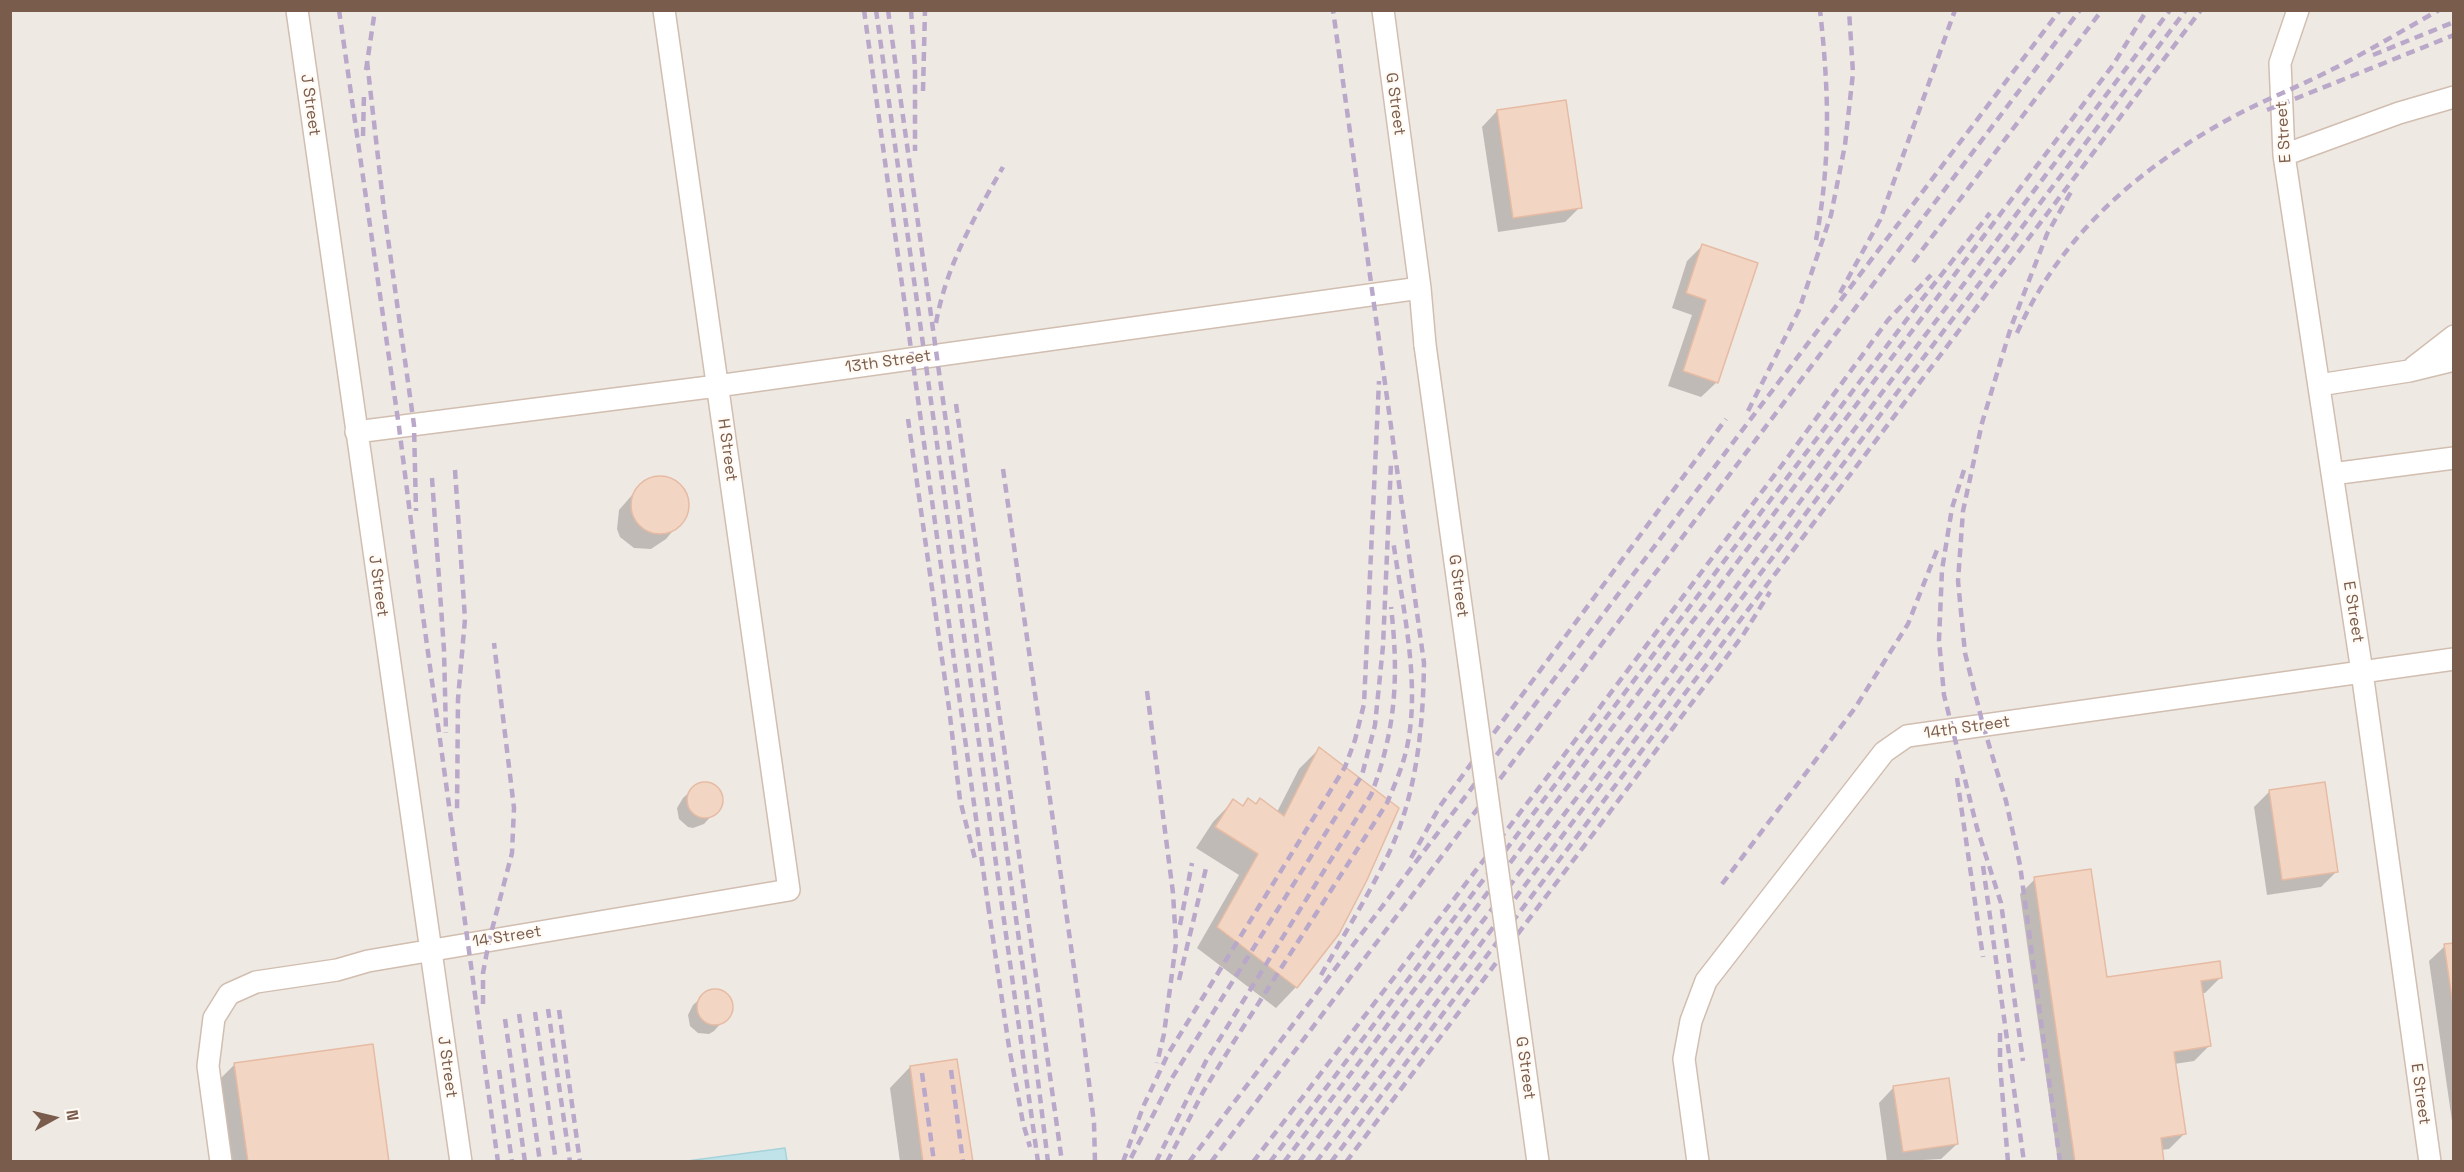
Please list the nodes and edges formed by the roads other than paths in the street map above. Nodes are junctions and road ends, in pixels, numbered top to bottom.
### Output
1 (297, 10) edge
2 (664, 10) edge
3 (1383, 10) edge
4 (2298, 10) edge
5 (2454, 97) edge
6 (2284, 155) junction
7 (1420, 288) junction
8 (2454, 336) edge
9 (2454, 360) edge
10 (2409, 371) junction
11 (2319, 385) junction
12 (717, 386) junction
13 (356, 432) junction
14 (2454, 458) edge
15 (2332, 474) junction
16 (2454, 659) edge
17 (2362, 672) junction
18 (789, 890) joint
19 (431, 951) junction
20 (221, 1161) edge
21 (461, 1161) edge
22 (1538, 1161) edge
23 (1698, 1161) edge
24 (2430, 1161) edge

1 - 13 lane, J Street
2 - 12 lane, H Street
3 - 7 lane, G Street
4 - 6 lane, E Street
5 - 6 lane
6 - 11 lane, E Street
7 - 12 lane, 13th Street
7 - 22 lane, G Street, bridge
8 - 10 lane
9 - 10 lane
10 - 11 lane
11 - 15 lane, E Street
12 - 13 lane, 13th Street
12 - 18 lane, H Street
13 - 19 lane, J Street
14 - 15 lane
15 - 17 lane, E Street
16 - 17 lane, 14th Street
17 - 23 lane, 14th Street
17 - 24 lane, E Street
18 - 19 lane, 14 Street
19 - 20 lane, 14 Street
19 - 21 lane, J Street

